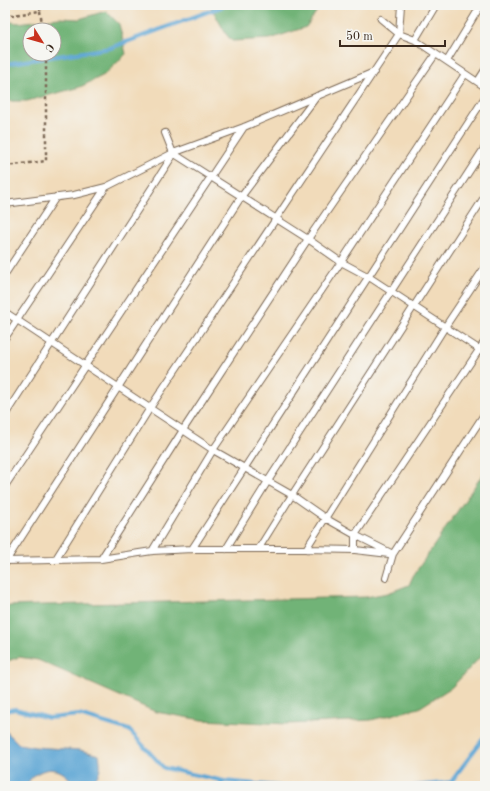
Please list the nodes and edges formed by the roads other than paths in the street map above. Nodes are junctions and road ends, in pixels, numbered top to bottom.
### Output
1 (402, 5) edge
2 (436, 5) edge
3 (481, 5) edge
4 (381, 19) dead end
5 (399, 34) junction
6 (415, 40) junction
7 (435, 55) junction
8 (447, 61) junction
9 (485, 70) edge
10 (374, 72) junction
11 (465, 74) junction
12 (478, 81) junction
13 (485, 87) edge
14 (316, 96) junction
15 (485, 96) edge
16 (244, 127) junction
17 (165, 133) dead end
18 (485, 147) edge
19 (173, 153) junction
20 (210, 177) junction
21 (106, 187) junction
22 (485, 196) edge
23 (56, 197) junction
24 (241, 197) junction
25 (5, 204) edge
26 (276, 219) junction
27 (308, 239) junction
28 (340, 262) junction
29 (485, 267) edge
30 (5, 274) edge
31 (369, 277) junction
32 (390, 291) junction
33 (412, 306) junction
34 (5, 312) edge
35 (17, 319) junction
36 (445, 327) junction
37 (5, 338) edge
38 (485, 341) edge
39 (51, 343) junction
40 (479, 350) junction
41 (485, 353) edge
42 (86, 366) junction
43 (118, 387) junction
44 (150, 408) junction
45 (485, 412) edge
46 (5, 415) edge
47 (182, 430) junction
48 (213, 450) junction
49 (246, 468) junction
50 (268, 481) junction
51 (5, 486) edge
52 (292, 495) junction
53 (325, 518) junction
54 (355, 535) junction
55 (259, 548) junction
56 (192, 549) junction
57 (226, 549) junction
58 (306, 549) junction
59 (355, 550) junction
60 (152, 551) junction
61 (393, 554) junction
62 (101, 559) junction
63 (55, 560) junction
64 (5, 561) edge
65 (386, 578) dead end

1 - 5 lane
2 - 6 lane
3 - 8 lane
4 - 5 lane
5 - 6 lane
5 - 10 lane
6 - 7 lane
7 - 8 lane
7 - 27 lane
8 - 11 lane
9 - 12 lane
10 - 14 lane
10 - 26 lane
11 - 12 lane
11 - 28 lane
12 - 13 lane
14 - 16 lane
14 - 24 lane
15 - 31 lane
16 - 19 lane
16 - 20 lane
17 - 19 lane
18 - 32 lane
19 - 20 lane
19 - 21 lane
19 - 39 lane
20 - 24 lane
20 - 42 lane
21 - 23 lane
21 - 35 lane
22 - 33 lane
23 - 25 lane
23 - 30 lane
24 - 26 lane
24 - 43 lane
26 - 27 lane
26 - 44 lane
27 - 28 lane
27 - 47 lane
28 - 31 lane
28 - 48 lane
29 - 36 lane
31 - 32 lane
31 - 49 lane
32 - 33 lane
32 - 50 lane
33 - 36 lane
33 - 52 lane
34 - 35 lane
35 - 37 lane
35 - 39 lane
36 - 40 lane
36 - 53 lane
38 - 40 lane
39 - 42 lane
39 - 46 lane
40 - 41 lane
40 - 54 lane
42 - 43 lane
42 - 51 lane
43 - 44 lane
43 - 64 lane
44 - 47 lane
44 - 63 lane
45 - 61 lane
47 - 48 lane
47 - 62 lane
48 - 49 lane
48 - 60 lane
49 - 50 lane
49 - 56 lane
50 - 52 lane
50 - 57 lane
52 - 53 lane
52 - 55 lane
53 - 54 lane
53 - 58 lane
54 - 59 lane
54 - 61 lane
55 - 57 lane
55 - 58 lane
56 - 57 lane
56 - 60 lane
58 - 59 lane
59 - 61 lane
60 - 62 lane
61 - 65 lane
62 - 63 lane
63 - 64 lane

